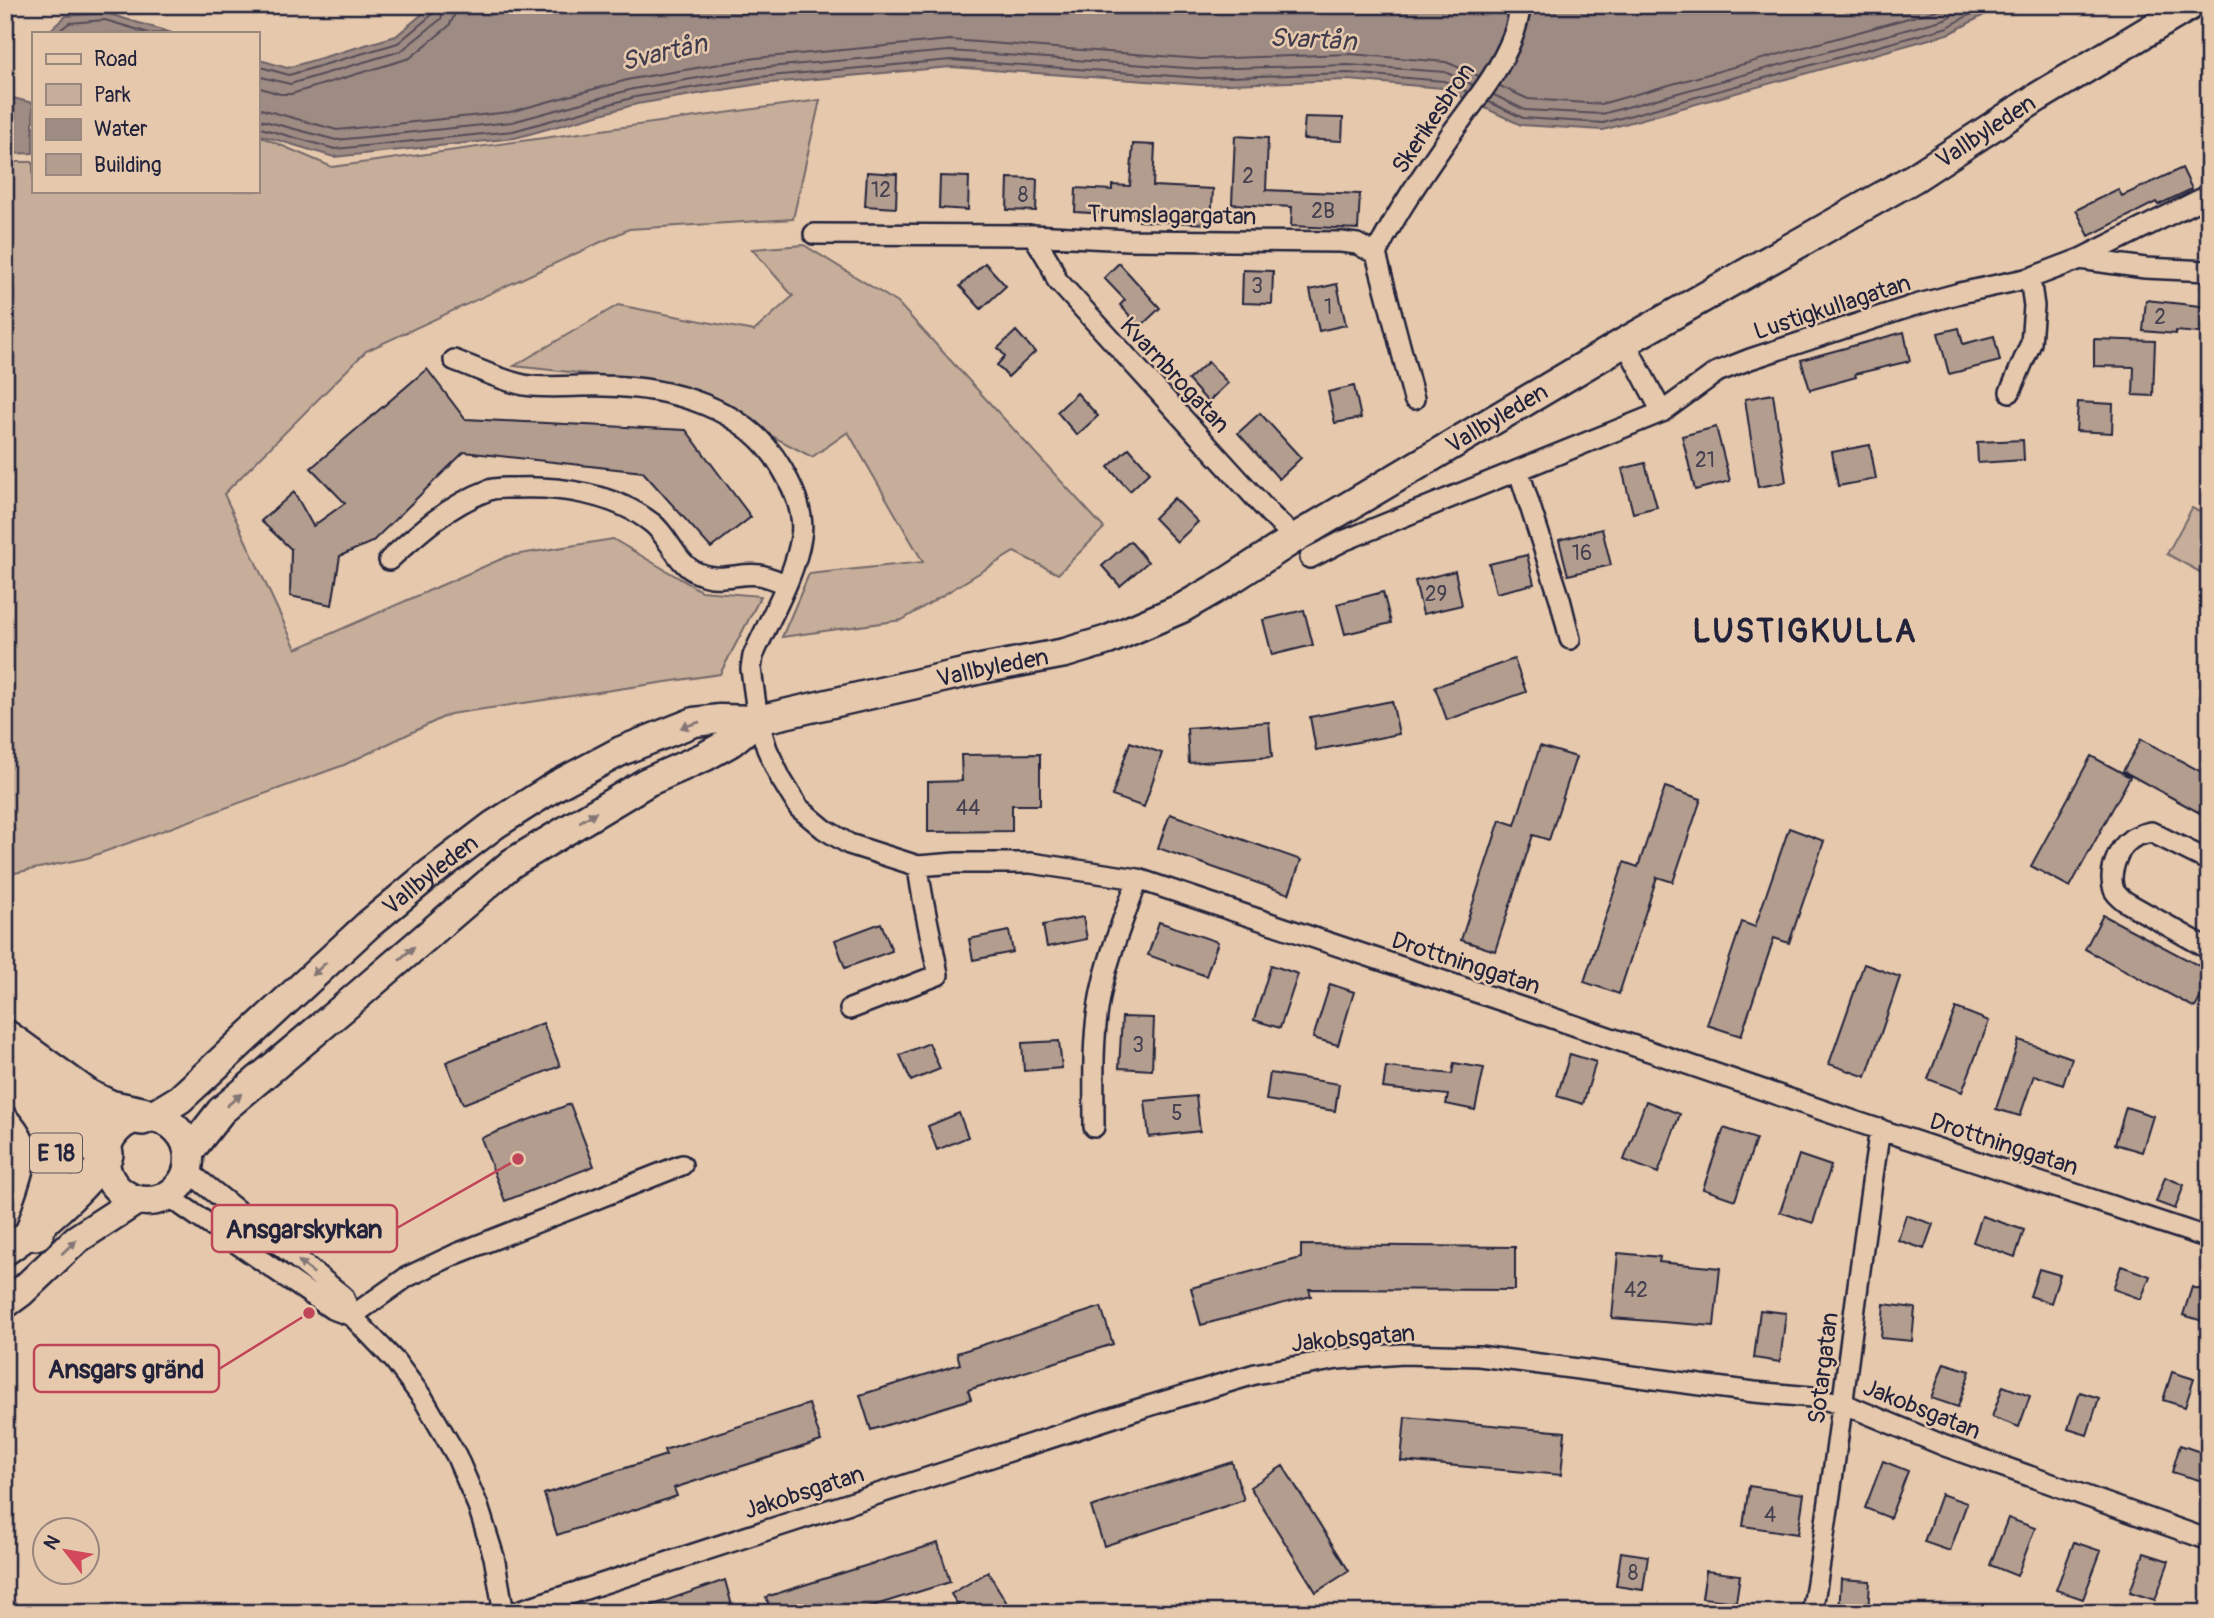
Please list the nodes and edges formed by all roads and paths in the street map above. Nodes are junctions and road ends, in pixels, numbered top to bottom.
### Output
1 (1521, 5) edge
2 (2191, 5) edge
3 (2209, 195) edge
4 (814, 234) dead end
5 (1033, 235) junction
6 (1377, 254) junction
7 (2080, 260) junction
8 (2209, 271) edge
9 (2030, 278) junction
10 (1625, 342) junction
11 (454, 360) dead end
12 (2010, 392) dead end
13 (1414, 399) dead end
14 (1662, 412) junction
15 (1519, 472) junction
16 (1303, 548) junction
17 (389, 560) dead end
18 (786, 584) junction
19 (1570, 639) dead end
20 (758, 720) junction
21 (2209, 861) edge
22 (918, 866) junction
23 (1138, 879) junction
24 (2209, 949) edge
25 (850, 1009) dead end
26 (5, 1039) edge
27 (12, 1079) edge
28 (147, 1116) junction
29 (1094, 1127) dead end
30 (1880, 1129) junction
31 (104, 1158) junction
32 (189, 1161) junction
33 (682, 1165) dead end
34 (168, 1196) junction
35 (137, 1200) junction
36 (2209, 1238) edge
37 (20, 1241) edge
38 (12, 1298) edge
39 (352, 1316) junction
40 (1844, 1404) junction
41 (2209, 1540) edge
42 (505, 1613) edge
43 (512, 1613) edge
44 (1812, 1613) edge

1 - 6 street, Skerikesbron
2 - 10 main road, Vallbyleden
3 - 7 street, Lustigkullagatan
4 - 5 street, Trumslagargatan
5 - 6 street, Trumslagargatan
5 - 16 street, Kvarnbrogatan
6 - 13 street
7 - 8 street
7 - 9 street, Lustigkullagatan
9 - 12 street
9 - 14 street, Lustigkullagatan
10 - 14 street
10 - 16 main road, Vallbyleden
11 - 18 street, Drottninggatan
14 - 15 street, Lustigkullagatan
15 - 16 street, Lustigkullagatan
15 - 19 street
16 - 20 main road, Vallbyleden
17 - 18 street
18 - 20 street, Drottninggatan
20 - 22 street, Drottninggatan
20 -> 28 main road, Vallbyleden
32 -> 20 main road, Vallbyleden
21 - 24 street
22 - 23 street, Drottninggatan
22 - 25 street
23 - 29 street
23 - 30 street, Drottninggatan
26 - 28 highway, E 18
27 - 31 highway, E 18
27 - 37 highway, E 18
28 - 31 main road
28 - 32 main road
30 - 36 street, Drottninggatan
30 - 40 street, Sotargatan
31 - 35 main road
31 - 37 main road, E 18
32 - 34 main road
39 -> 32 street
33 - 39 street
34 - 35 main road
34 - 39 street
38 -> 35 main road
39 - 42 street
40 - 41 street, Jakobsgatan
40 - 43 street, Jakobsgatan
40 - 44 street, Sotargatan

